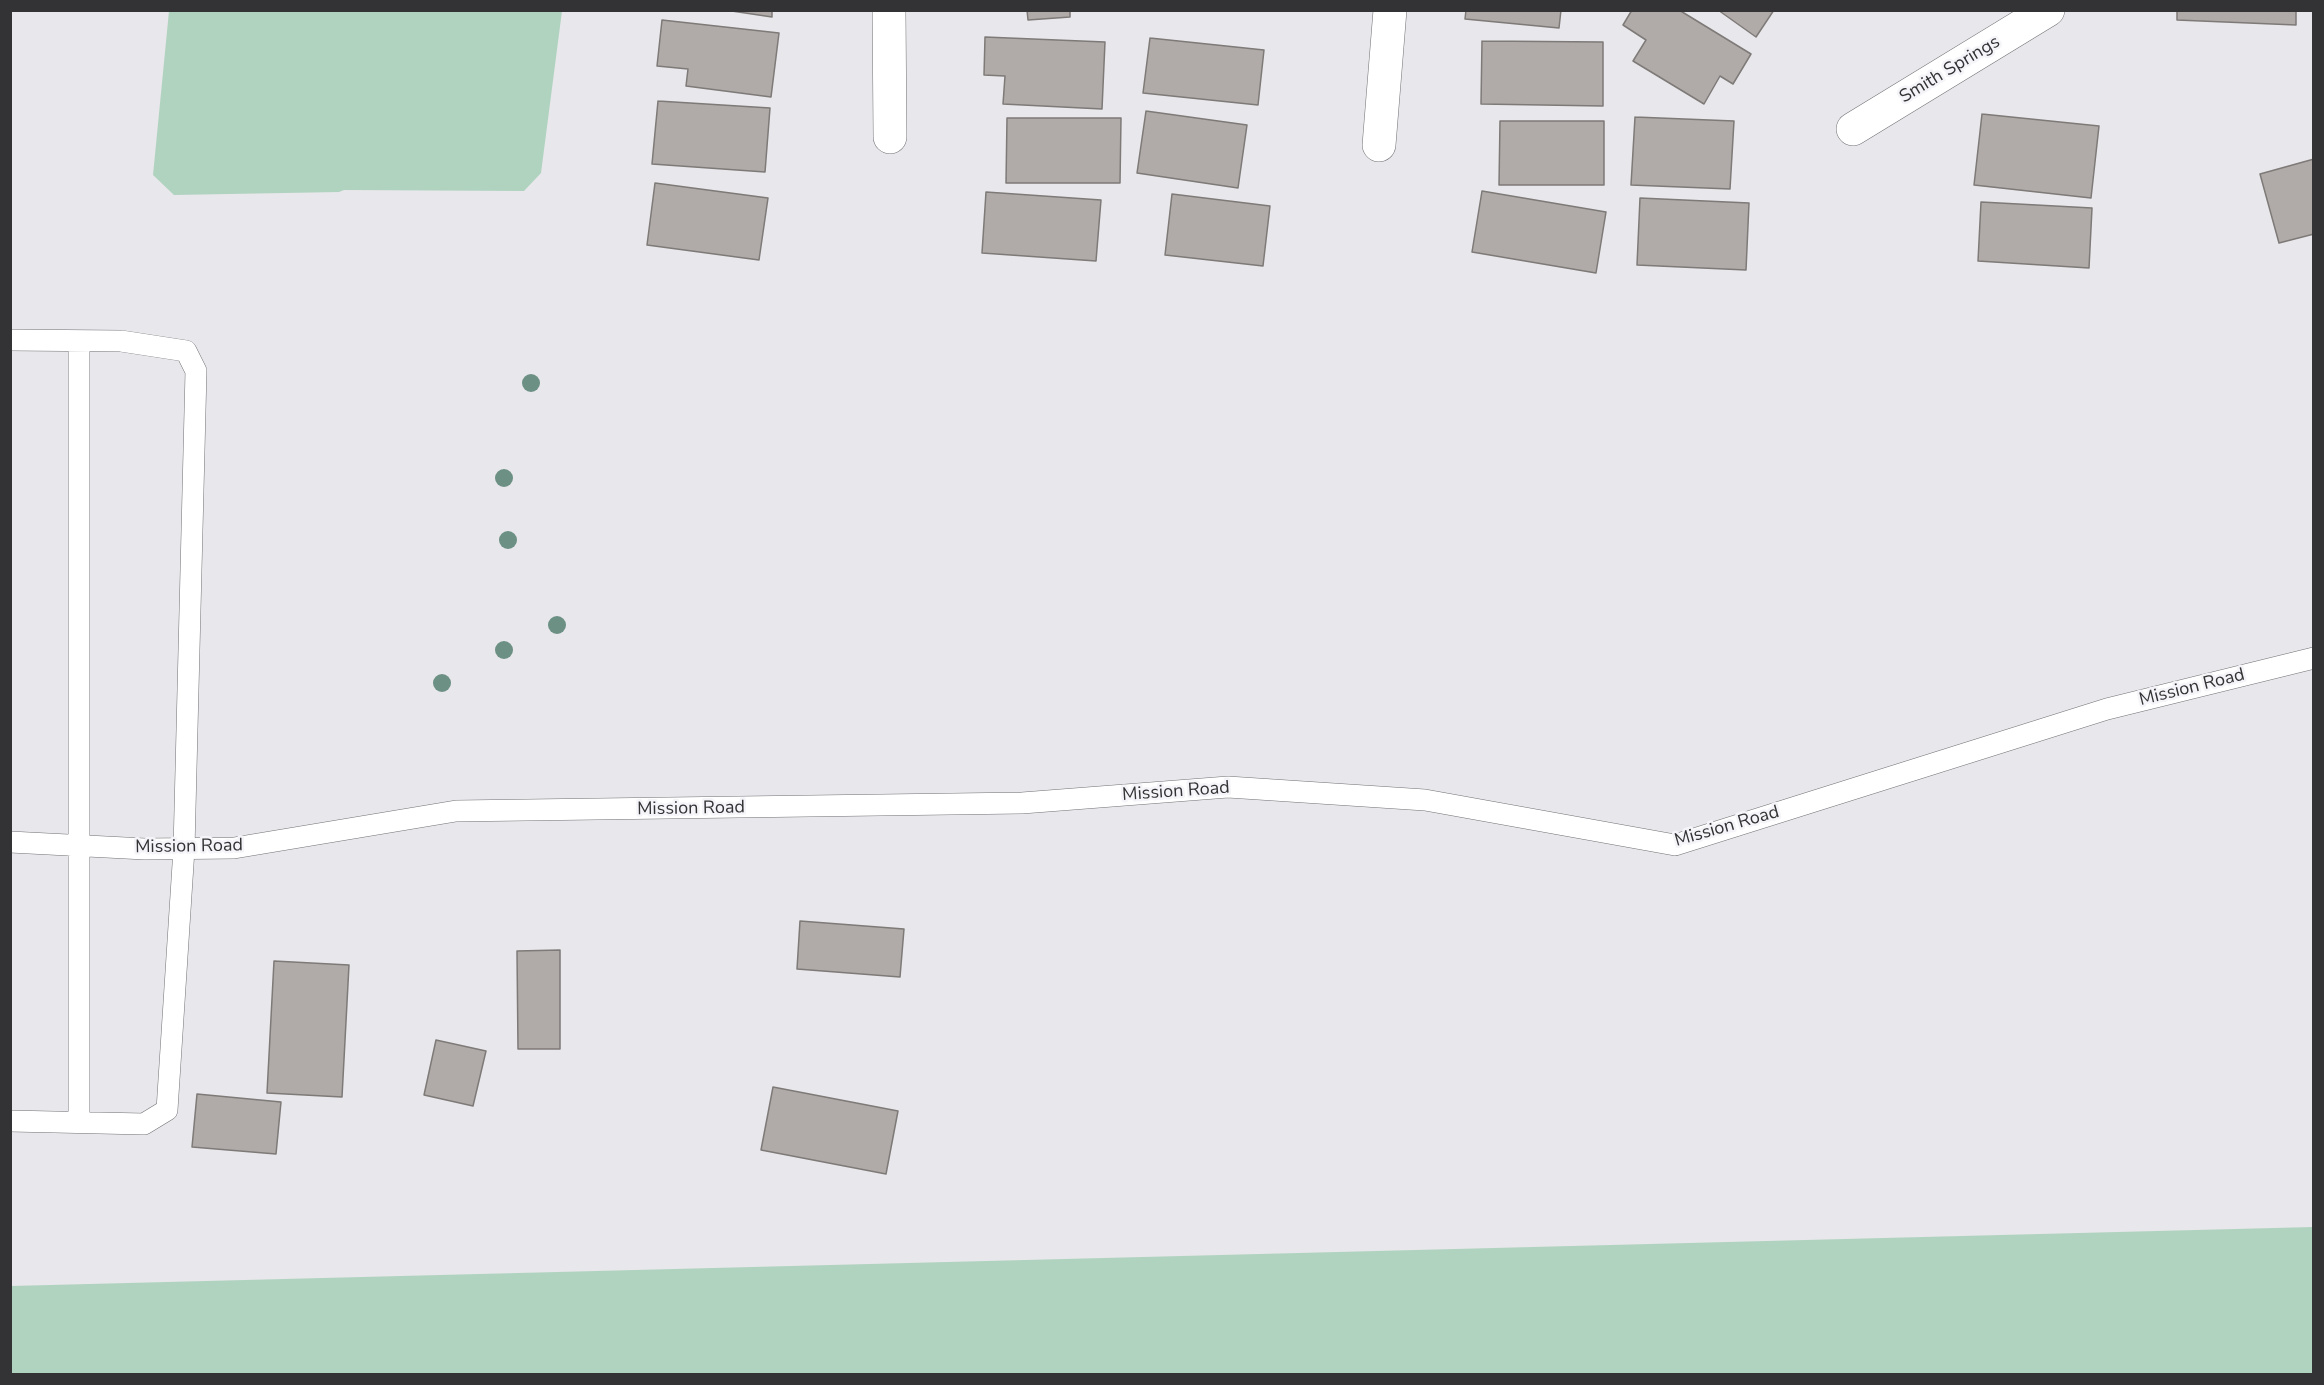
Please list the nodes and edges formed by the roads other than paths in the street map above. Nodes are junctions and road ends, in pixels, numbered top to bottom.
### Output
1 (889, 10) edge
2 (1390, 10) edge
3 (2048, 10) edge
4 (1853, 129) dead end
5 (890, 137) dead end
6 (1379, 145) dead end
7 (10, 340) edge
8 (79, 341) junction
9 (2313, 658) edge
10 (10, 842) edge
11 (79, 846) junction
12 (184, 849) junction
13 (10, 1121) edge
14 (79, 1122) junction

1 - 5 street
2 - 6 street
3 - 4 street, Smith Springs
7 - 8 lane
8 - 11 lane
8 - 12 lane
9 - 12 lane, Mission Road
10 - 11 lane, Mission Road
11 - 12 lane, Mission Road
11 - 14 lane
12 - 14 lane
13 - 14 lane

